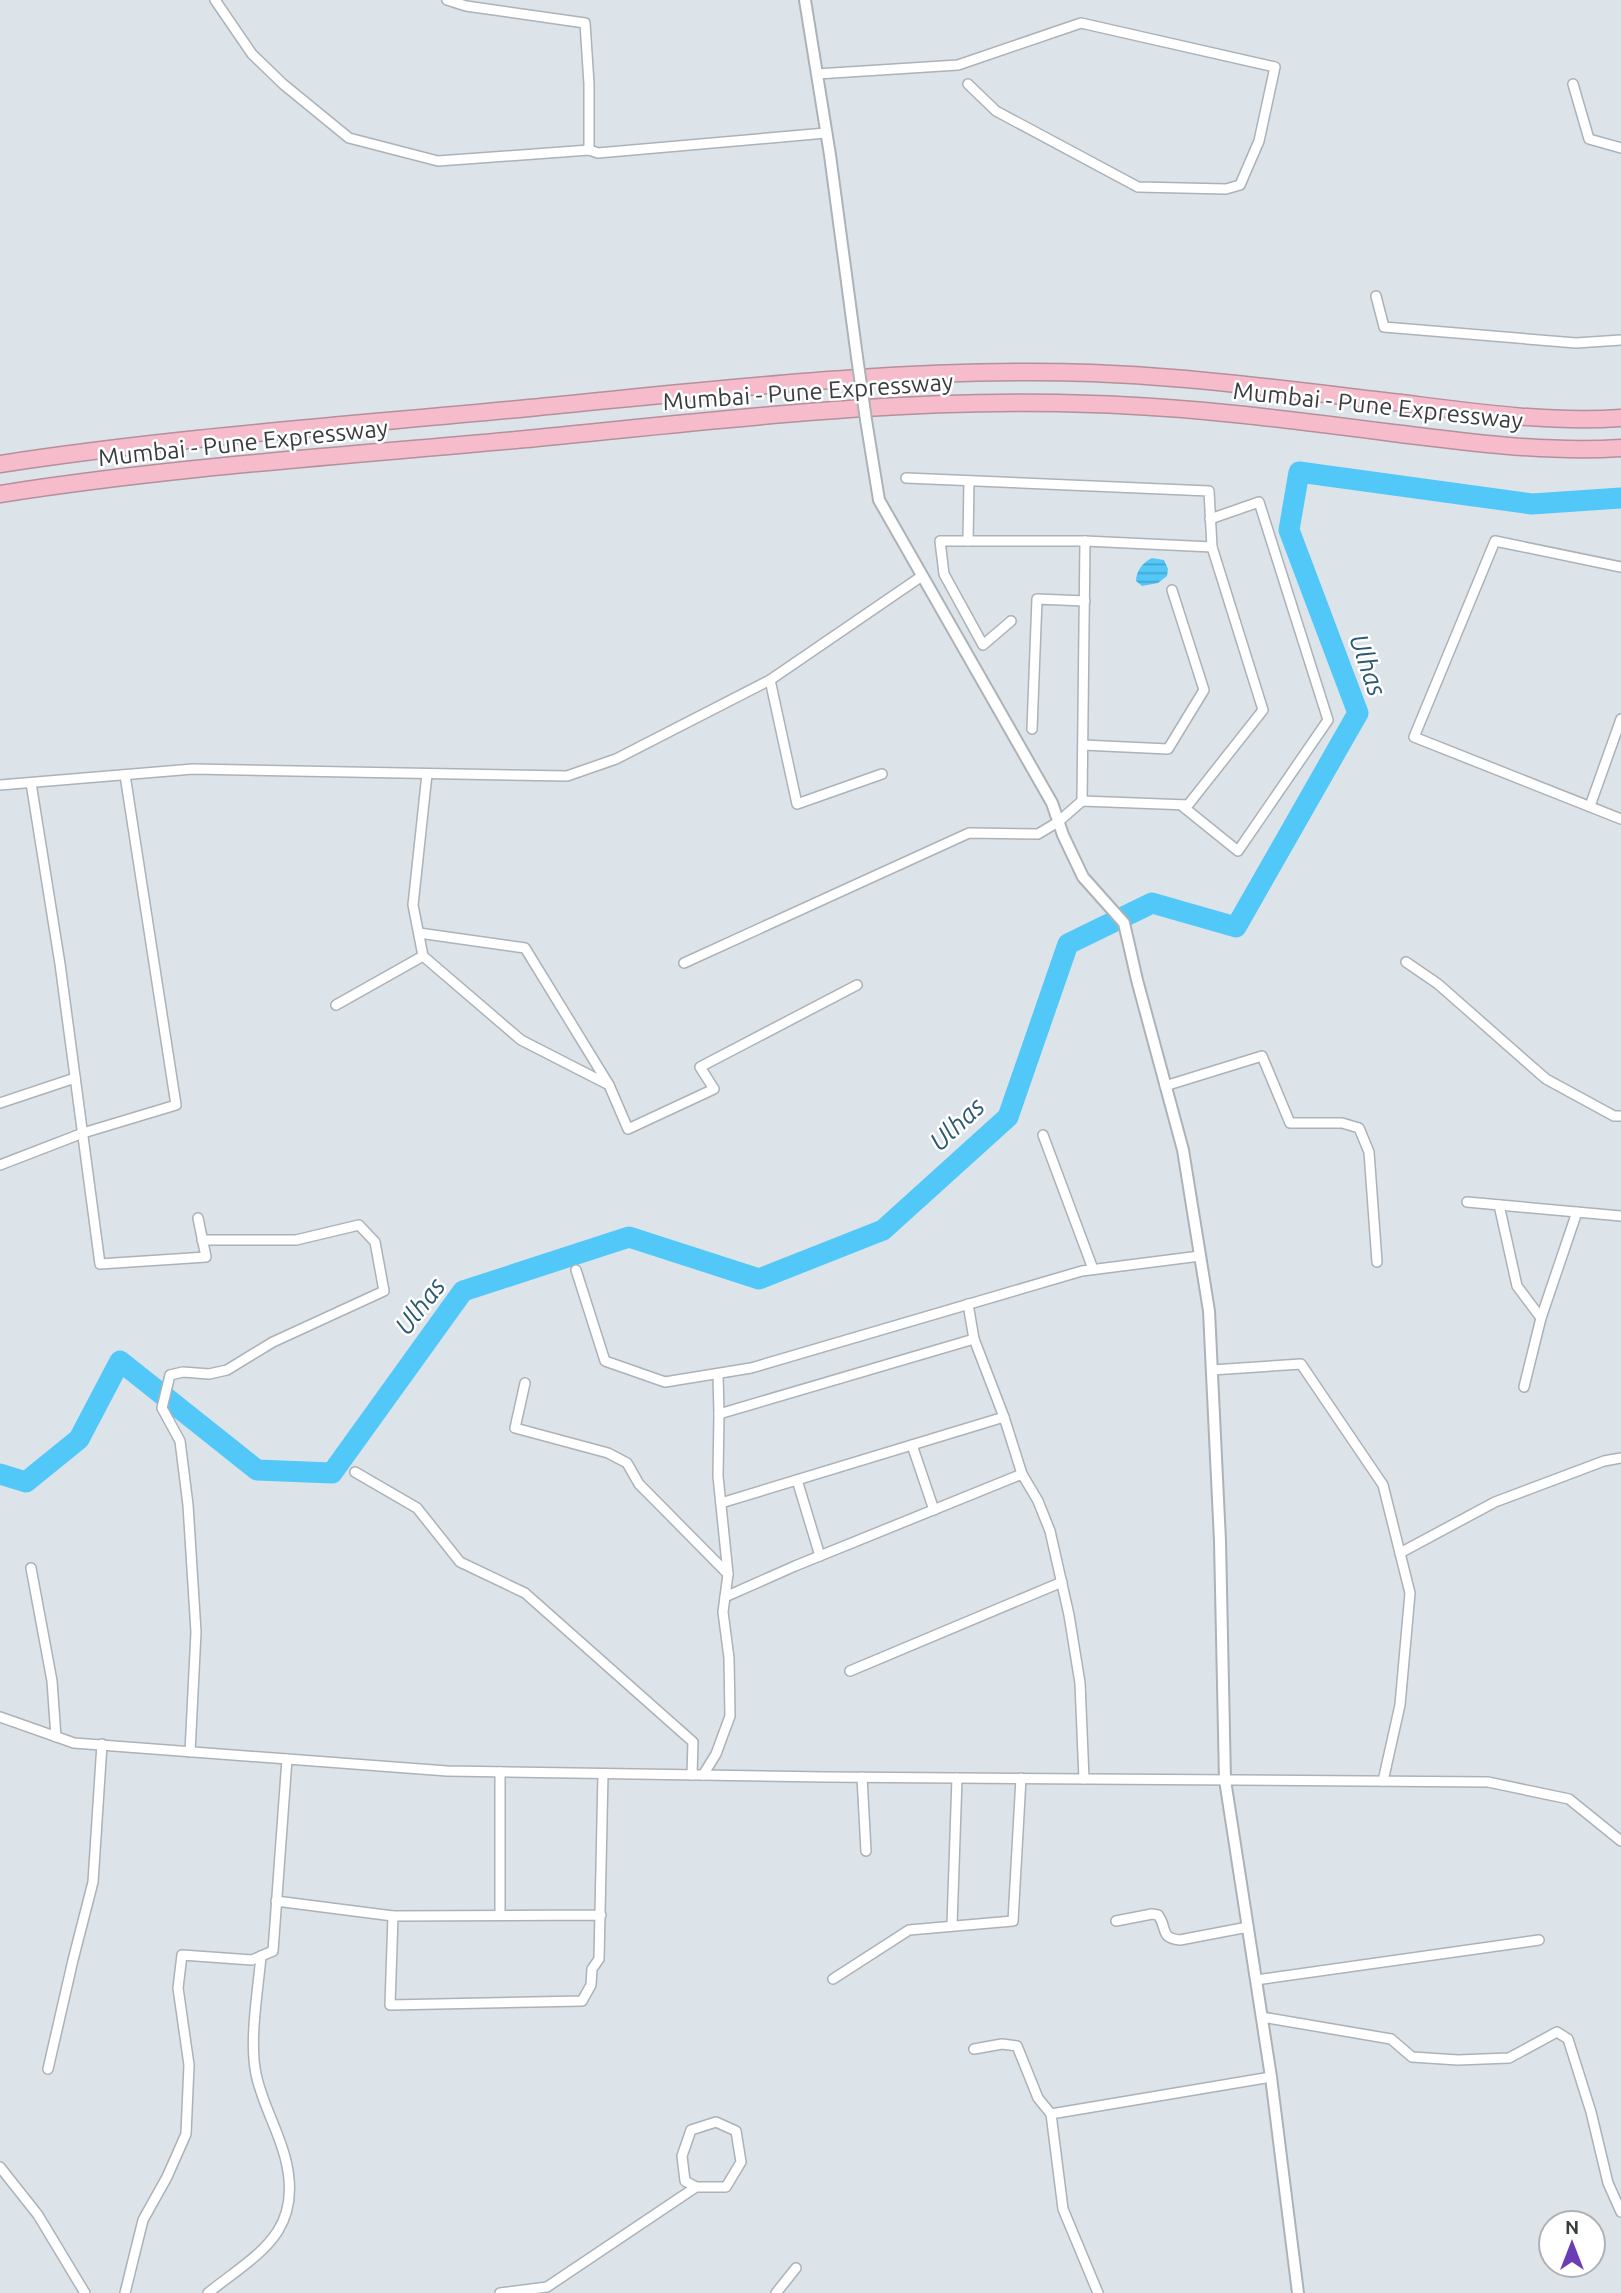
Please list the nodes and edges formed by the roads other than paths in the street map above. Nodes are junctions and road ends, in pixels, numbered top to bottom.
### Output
1 (215, 0) edge
2 (447, 0) edge
3 (805, 0) edge
4 (817, 74) junction
5 (968, 84) dead end
6 (1573, 84) dead end
7 (826, 133) junction
8 (1621, 148) edge
9 (589, 150) junction
10 (1376, 296) dead end
11 (1621, 340) edge
12 (1621, 418) edge
13 (1621, 448) edge
14 (0, 464) edge
15 (906, 478) dead end
16 (970, 481) junction
17 (0, 494) edge
18 (1210, 519) junction
19 (968, 541) junction
20 (1085, 541) junction
21 (1212, 547) junction
22 (1621, 566) edge
23 (922, 576) junction
24 (1172, 590) dead end
25 (1085, 601) junction
26 (1011, 621) dead end
27 (770, 680) junction
28 (1621, 719) edge
29 (1032, 729) dead end
30 (1083, 746) junction
31 (427, 774) junction
32 (882, 774) dead end
33 (125, 775) junction
34 (31, 783) junction
35 (0, 785) edge
36 (1083, 801) junction
37 (1181, 805) junction
38 (1590, 806) junction
39 (1621, 818) edge
40 (1058, 822) junction
41 (419, 933) junction
42 (424, 956) junction
43 (1406, 962) dead end
44 (684, 963) dead end
45 (857, 985) dead end
46 (336, 1004) dead end
47 (75, 1078) junction
48 (609, 1086) junction
49 (1166, 1086) junction
50 (0, 1102) edge
51 (1621, 1116) edge
52 (83, 1133) junction
53 (1043, 1135) dead end
54 (0, 1166) edge
55 (1467, 1202) dead end
56 (1499, 1205) junction
57 (1577, 1212) junction
58 (1621, 1216) edge
59 (198, 1218) dead end
60 (202, 1240) junction
61 (1200, 1256) junction
62 (1377, 1262) dead end
63 (1093, 1269) junction
64 (576, 1270) dead end
65 (968, 1304) junction
66 (1541, 1318) junction
67 (974, 1339) junction
68 (1212, 1370) junction
69 (718, 1374) junction
70 (525, 1383) dead end
71 (1524, 1387) dead end
72 (719, 1413) junction
73 (1004, 1417) junction
74 (912, 1445) junction
75 (1621, 1458) edge
76 (355, 1472) dead end
77 (1022, 1474) junction
78 (797, 1480) junction
79 (721, 1503) junction
80 (934, 1510) junction
81 (1400, 1553) junction
82 (820, 1556) junction
83 (30, 1568) dead end
84 (728, 1574) junction
85 (1062, 1582) junction
86 (725, 1597) junction
87 (850, 1671) dead end
88 (0, 1717) edge
89 (56, 1737) junction
90 (102, 1744) junction
91 (190, 1752) junction
92 (287, 1759) junction
93 (500, 1772) junction
94 (603, 1774) junction
95 (692, 1775) junction
96 (703, 1775) junction
97 (862, 1777) junction
98 (957, 1778) junction
99 (1021, 1779) junction
100 (1084, 1779) junction
101 (1225, 1780) junction
102 (1383, 1782) junction
103 (1621, 1841) edge
104 (866, 1850) dead end
105 (276, 1901) junction
106 (500, 1915) junction
107 (601, 1915) junction
108 (393, 1916) junction
109 (1116, 1922) dead end
110 (952, 1925) junction
111 (1248, 1927) junction
112 (1539, 1940) dead end
113 (261, 1956) junction
114 (832, 1979) dead end
115 (1256, 1980) junction
116 (1262, 2017) junction
117 (974, 2049) dead end
118 (48, 2069) dead end
119 (1271, 2077) junction
120 (1051, 2114) junction
121 (0, 2167) edge
122 (696, 2188) junction
123 (1621, 2212) edge
124 (796, 2268) dead end
125 (85, 2293) edge
126 (125, 2293) edge
127 (208, 2293) edge
128 (500, 2293) edge
129 (776, 2293) edge
130 (1098, 2293) edge
131 (1298, 2293) edge

1 - 9 street
2 - 9 street
3 - 4 street
4 - 5 street
4 - 7 street
6 - 8 street
7 - 9 street
7 - 23 street, bridge
10 - 11 street
12 - 14 highway, Mumbai - Pune Expressway
13 - 17 highway, Mumbai - Pune Expressway
15 - 16 street
16 - 18 street
16 - 19 street
18 - 21 street
18 - 37 street
19 - 20 street
19 - 26 street
20 - 21 street
20 - 25 street
21 - 37 street
22 - 38 street
23 - 27 street
23 - 40 street
24 - 30 street
25 - 29 street
25 - 30 street
27 - 31 street
27 - 32 street
28 - 38 street
30 - 36 street
31 - 33 street
31 - 41 street
33 - 34 street
33 - 52 street
34 - 35 street
34 - 47 street
36 - 37 street
36 - 40 street
38 - 39 street
40 - 44 street
40 - 49 street
41 - 42 street
41 - 48 street
42 - 46 street
42 - 48 street
43 - 51 street
45 - 48 street
47 - 50 street
47 - 52 street
49 - 61 street
49 - 62 street
52 - 54 street
52 - 60 street
53 - 63 street
55 - 56 street
56 - 57 street
56 - 66 street
57 - 58 street
57 - 66 street
59 - 60 street
60 - 91 street
61 - 63 street
61 - 68 street
63 - 65 street
64 - 69 street
65 - 67 street
65 - 69 street
66 - 71 street
67 - 72 street
67 - 73 street
68 - 81 street
68 - 101 street
69 - 72 street
70 - 84 street
72 - 79 street
73 - 74 street
73 - 77 street
74 - 78 street
74 - 80 street
75 - 81 street
76 - 95 street
77 - 80 street
77 - 85 street
78 - 79 street
78 - 82 street
79 - 84 street
80 - 82 street
81 - 102 street
82 - 86 street
83 - 89 street
84 - 86 street
85 - 87 street
85 - 100 street
86 - 96 street
88 - 89 street
89 - 90 street
90 - 91 street
90 - 118 street
91 - 92 street
92 - 93 street
92 - 105 street
93 - 94 street
93 - 106 street
94 - 95 street
94 - 107 street
95 - 96 street
96 - 97 street
97 - 98 street
97 - 104 street
98 - 99 street
98 - 110 street
99 - 100 street
99 - 110 street
100 - 101 street
101 - 102 street
101 - 111 street
102 - 103 street
105 - 108 street
105 - 113 street
106 - 107 street
106 - 108 street
107 - 108 street
109 - 111 street
110 - 114 street
111 - 115 street
112 - 115 street
113 - 126 street
113 - 127 street
115 - 116 street
116 - 119 street
116 - 123 street
117 - 120 street
119 - 120 street
119 - 131 street
120 - 130 street
121 - 125 street
122 - 122 street
122 - 128 street
124 - 129 street

